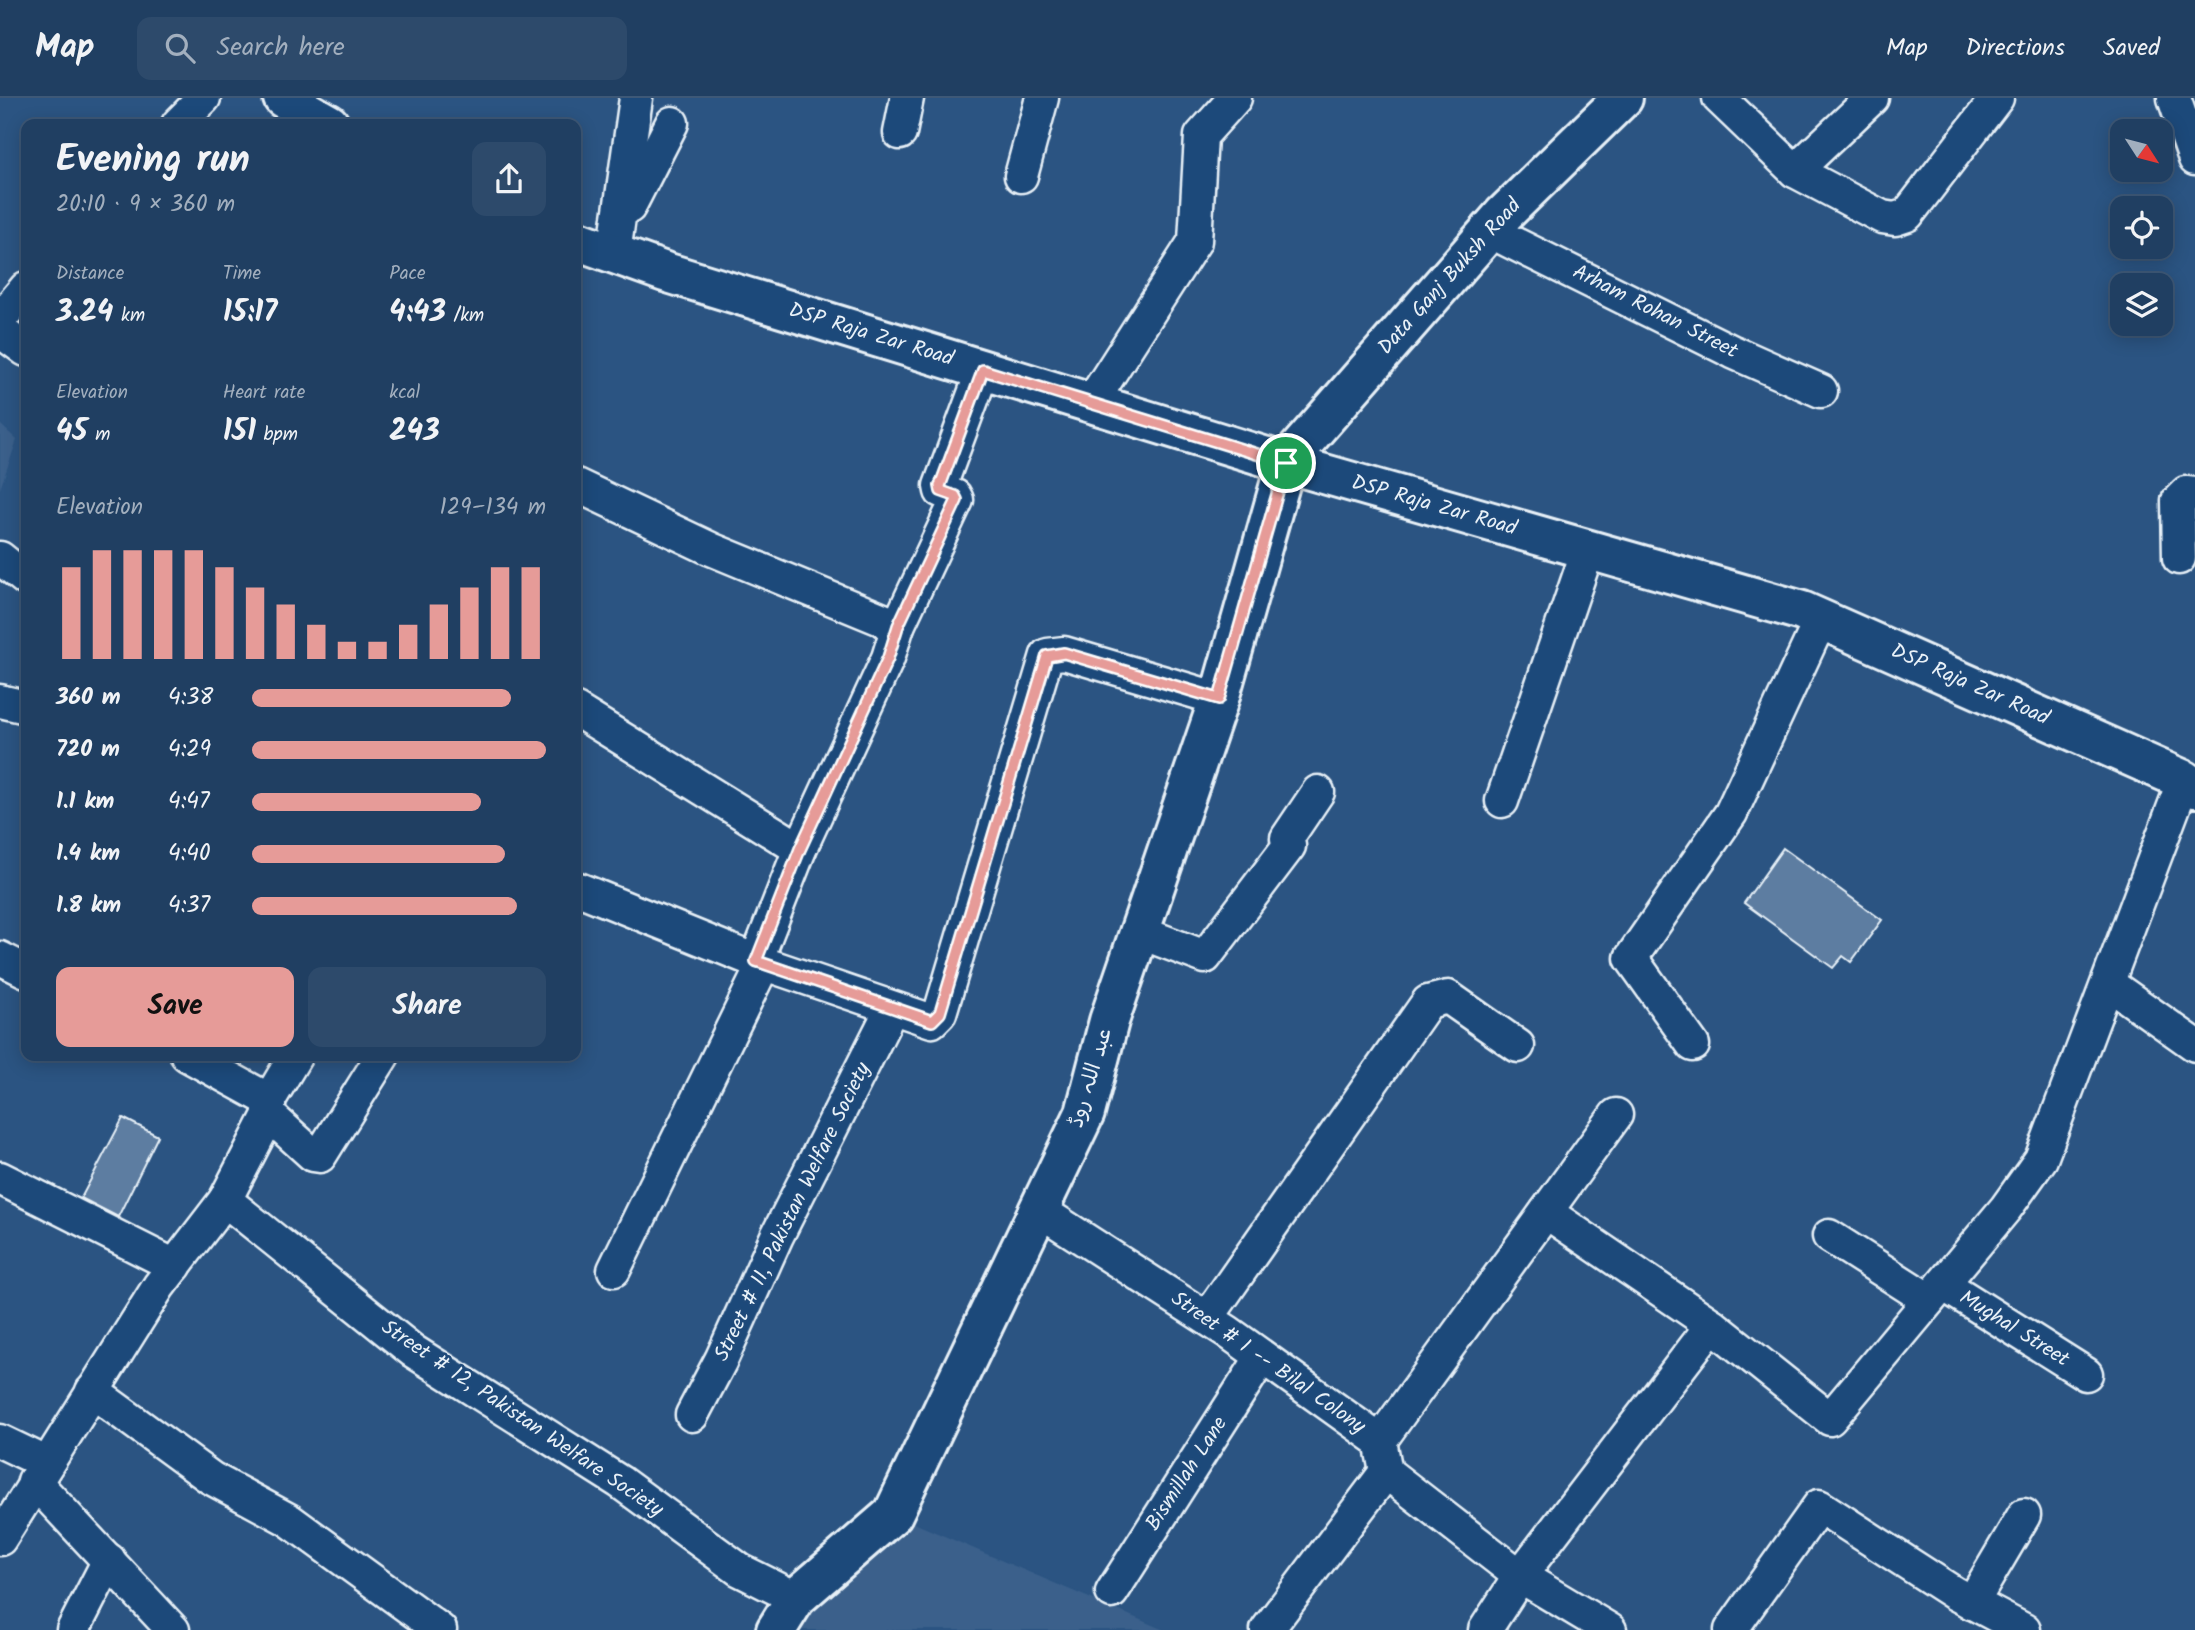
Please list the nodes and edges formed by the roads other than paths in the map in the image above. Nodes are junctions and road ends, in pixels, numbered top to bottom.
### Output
1 (204, 98) edge
2 (283, 98) edge
3 (636, 98) edge
4 (906, 98) edge
5 (1042, 98) edge
6 (1235, 98) edge
7 (1719, 98) edge
8 (1872, 98) edge
9 (1997, 98) edge
10 (2174, 98) edge
11 (1616, 100) edge
12 (183, 119) edge
13 (320, 119) edge
14 (672, 123) dead end
15 (900, 132) dead end
16 (2195, 159) edge
17 (1795, 171) junction
18 (1021, 176) dead end
19 (1489, 231) junction
20 (581, 240) edge
21 (615, 242) junction
22 (21, 294) edge
23 (0, 319) edge
24 (0, 331) edge
25 (21, 346) edge
26 (983, 370) junction
27 (1821, 391) dead end
28 (1091, 403) junction
29 (1286, 463) junction
30 (581, 487) edge
31 (2195, 494) edge
32 (1588, 550) junction
33 (0, 558) edge
34 (2179, 558) dead end
35 (21, 575) edge
36 (1821, 619) junction
37 (898, 626) junction
38 (1219, 699) junction
39 (0, 701) edge
40 (21, 706) edge
41 (581, 713) edge
42 (2190, 784) edge
43 (1318, 792) dead end
44 (1502, 801) dead end
45 (800, 849) junction
46 (581, 890) edge
47 (1139, 932) junction
48 (0, 958) edge
49 (760, 962) junction
50 (21, 968) edge
51 (2109, 984) junction
52 (892, 1008) junction
53 (1693, 1045) dead end
54 (2195, 1045) edge
55 (1518, 1046) dead end
56 (196, 1061) edge
57 (293, 1061) edge
58 (379, 1061) edge
59 (269, 1107) junction
60 (1616, 1115) dead end
61 (0, 1178) edge
62 (225, 1200) junction
63 (1039, 1210) junction
64 (1546, 1212) junction
65 (1829, 1236) dead end
66 (175, 1266) junction
67 (614, 1270) dead end
68 (1936, 1292) junction
69 (1207, 1318) junction
70 (1712, 1325) junction
71 (1262, 1357) junction
72 (2086, 1374) dead end
73 (92, 1391) junction
74 (692, 1415) dead end
75 (0, 1441) edge
76 (1380, 1441) junction
77 (40, 1472) junction
78 (1386, 1472) junction
79 (2024, 1515) dead end
80 (0, 1539) edge
81 (109, 1560) junction
82 (1520, 1576) junction
83 (1112, 1592) dead end
84 (796, 1598) junction
85 (1972, 1603) junction
86 (73, 1630) edge
87 (173, 1630) edge
88 (440, 1630) edge
89 (776, 1630) edge
90 (1267, 1630) edge
91 (1485, 1630) edge
92 (1610, 1630) edge
93 (1731, 1630) edge
94 (2024, 1630) edge

1 - 12 street
2 - 13 street
3 - 21 street
4 - 15 street
5 - 18 street
6 - 28 street
7 - 17 street
8 - 17 street
9 - 17 street
10 - 16 street
11 - 19 street, Data Ganj Buksh Road
14 - 21 street
19 - 27 street, Arham Rohan Street
19 - 29 street, Data Ganj Buksh Road
20 - 21 street, DSP Raja Zar Road
21 - 26 street, DSP Raja Zar Road
22 - 23 street
24 - 25 street
26 - 28 street, DSP Raja Zar Road
26 - 37 street
28 - 29 street, DSP Raja Zar Road
29 - 32 street, DSP Raja Zar Road
29 - 38 street, عبد اللہ روڈ
30 - 37 street
31 - 34 street
32 - 36 street, DSP Raja Zar Road
32 - 44 street
33 - 35 street
36 - 42 street, DSP Raja Zar Road
36 - 53 street
37 - 45 street
38 - 47 street, عبد اللہ روڈ
38 - 52 street
39 - 40 street
41 - 45 street
42 - 51 street
43 - 47 street
45 - 49 street
46 - 49 street
47 - 63 street, عبد اللہ روڈ
48 - 50 street
49 - 52 street
49 - 67 street
51 - 54 street
51 - 68 street
52 - 74 street, Street # 11, Pakistan Welfare Society
55 - 69 street
56 - 59 street
57 - 59 street
58 - 59 street
59 - 62 street
60 - 64 street
61 - 66 street
62 - 66 street
62 - 84 street, Street # 12, Pakistan Welfare Society
63 - 69 street, Street # 1 -- Bilal Colony
63 - 84 street, عبد اللہ روڈ
64 - 70 street
64 - 76 street
65 - 68 street, Mughal Street
66 - 73 street
68 - 70 street
68 - 72 street, Mughal Street
69 - 71 street, Street # 1 -- Bilal Colony
70 - 82 street
71 - 76 street, Street # 1 -- Bilal Colony
71 - 83 street, Bismillah Lane
73 - 77 street
73 - 88 street
75 - 77 street
76 - 78 street, Street # 1 -- Bilal Colony
77 - 80 street
77 - 81 street
78 - 82 street
78 - 90 street
79 - 85 street
81 - 86 street
81 - 87 street
82 - 91 street
82 - 92 street
84 - 89 street, عبد اللہ روڈ
85 - 93 street
85 - 94 street

